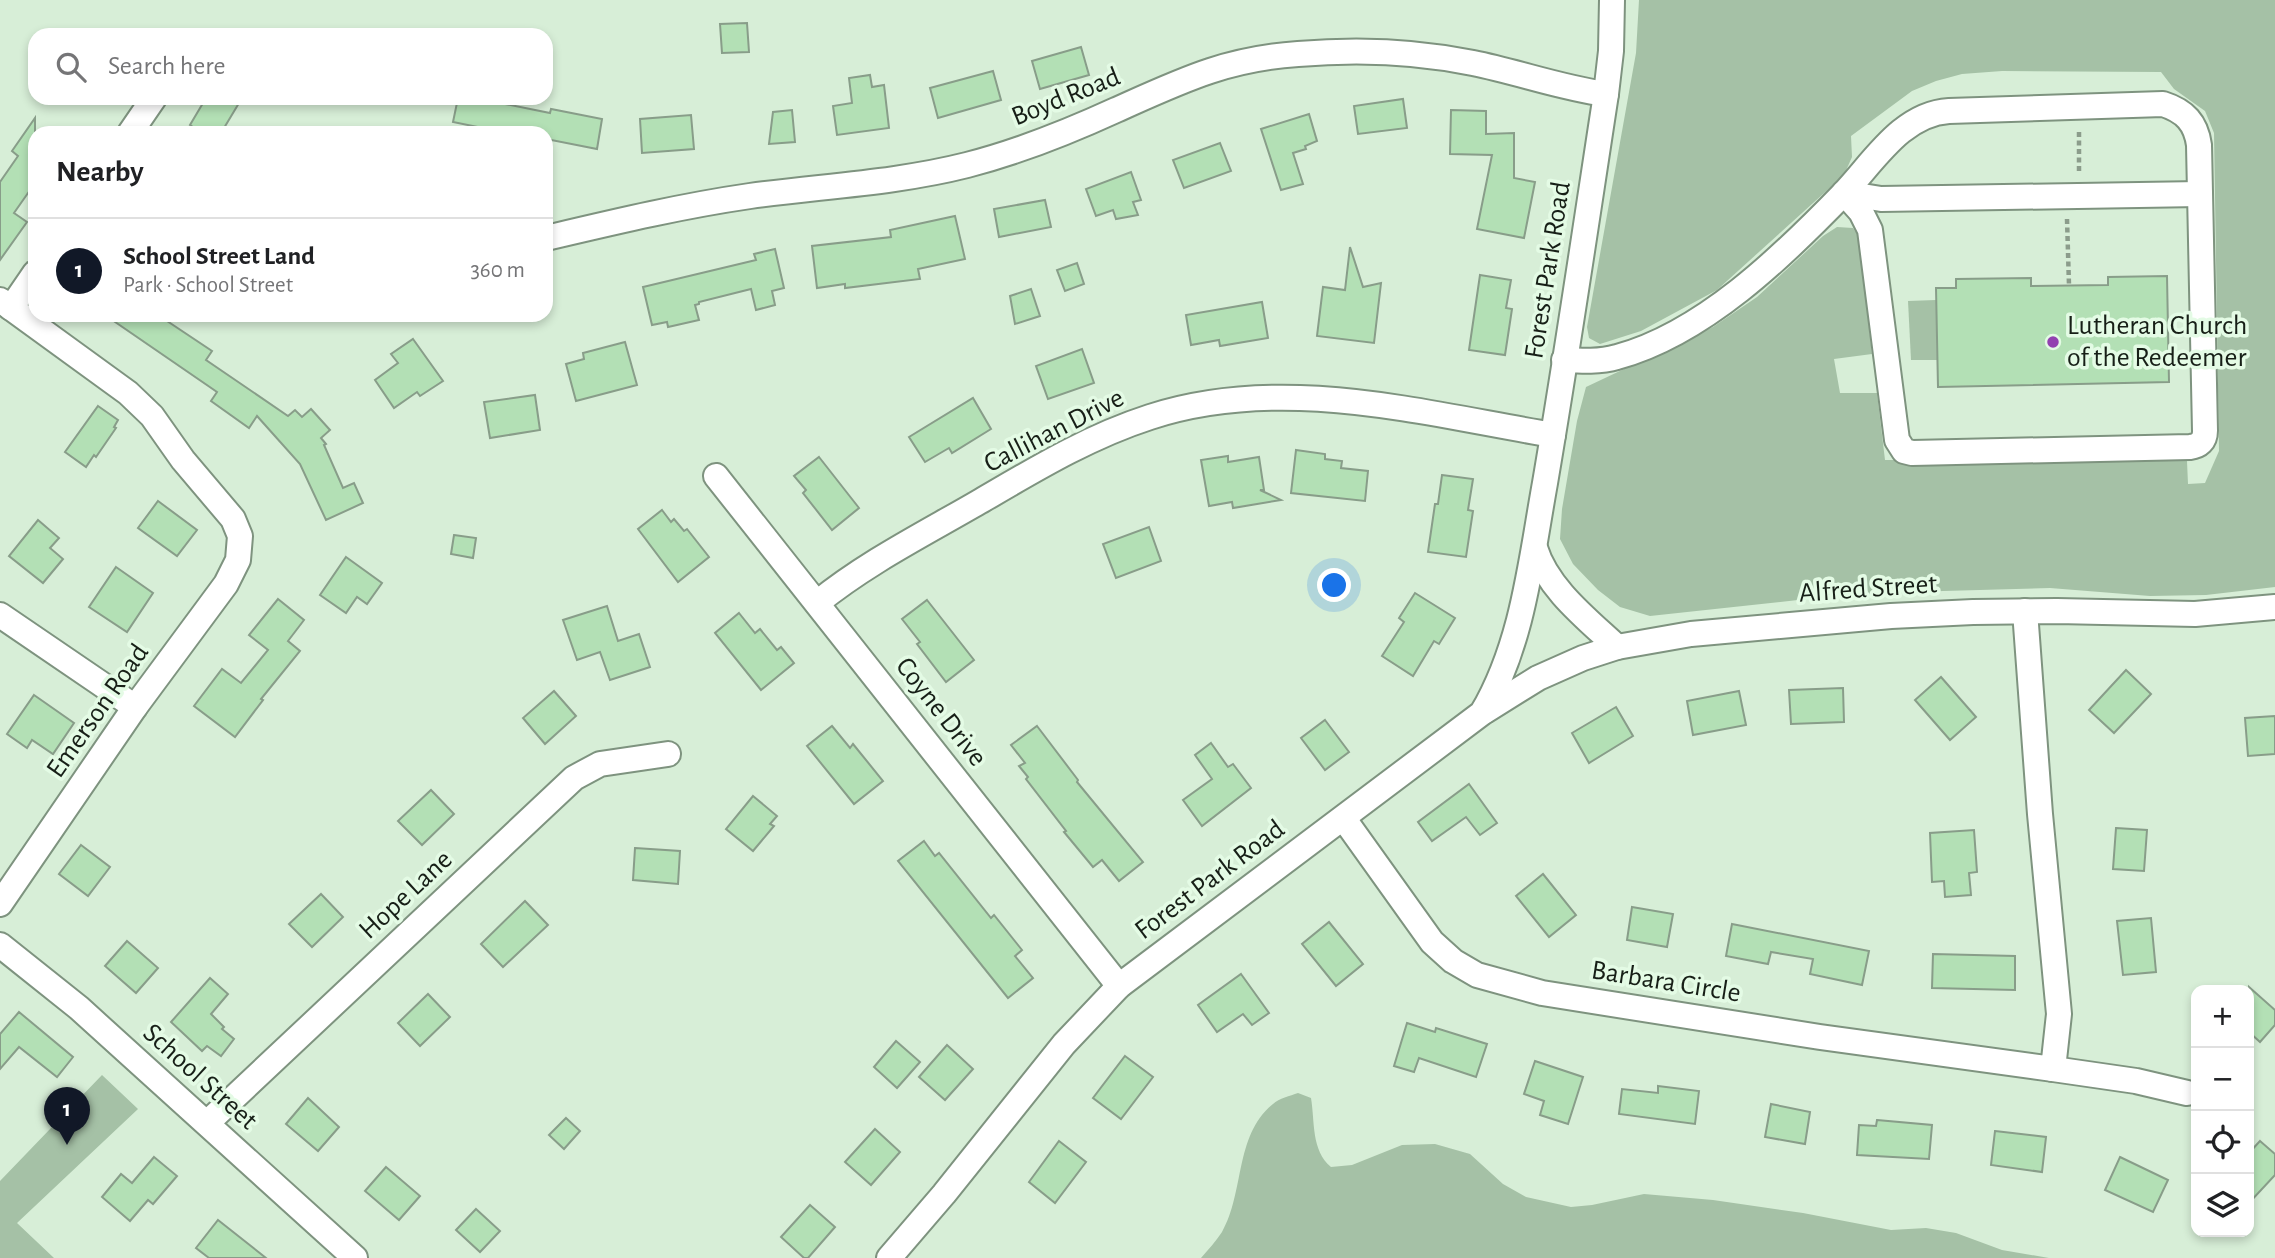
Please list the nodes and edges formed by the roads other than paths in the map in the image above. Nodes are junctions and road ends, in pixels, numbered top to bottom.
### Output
1 (1612, 0) edge
2 (1606, 94) junction
3 (149, 105) edge
4 (135, 126) edge
5 (1844, 193) junction
6 (2200, 194) junction
7 (553, 236) edge
8 (28, 280) edge
9 (6, 304) edge
10 (28, 320) edge
11 (30, 322) edge
12 (1564, 360) junction
13 (1553, 435) junction
14 (716, 476) dead end
15 (1535, 548) junction
16 (817, 603) junction
17 (2275, 607) edge
18 (2025, 611) junction
19 (0, 615) edge
20 (1617, 647) junction
21 (135, 707) junction
22 (1482, 713) junction
23 (668, 754) dead end
24 (1344, 818) junction
25 (0, 904) edge
26 (0, 945) edge
27 (1119, 986) junction
28 (2053, 1069) junction
29 (2187, 1093) dead end
30 (207, 1123) junction
31 (355, 1258) edge
32 (889, 1258) edge

1 - 2 street, Forest Park Road
2 - 7 street, Boyd Road
2 - 12 street, Forest Park Road
3 - 4 street
5 - 6 street
5 - 6 street
5 - 6 street
5 - 12 street
8 - 9 street
9 - 10 street, Emerson Road
11 - 21 street, Emerson Road
12 - 13 street, Forest Park Road
13 - 15 street, Forest Park Road
13 - 16 street, Callihan Drive
14 - 16 street, Coyne Drive
15 - 20 street
15 - 22 street, Forest Park Road
16 - 27 street, Coyne Drive
17 - 18 street, Alfred Street
18 - 20 street, Alfred Street
18 - 28 street
19 - 21 street
20 - 22 street, Alfred Street
21 - 25 street, Emerson Road
22 - 24 street, Forest Park Road
23 - 30 street, Hope Lane
24 - 27 street, Forest Park Road
24 - 28 street, Barbara Circle
26 - 30 street, School Street
27 - 32 street, Forest Park Road
28 - 29 street, Barbara Circle
30 - 31 street, School Street

